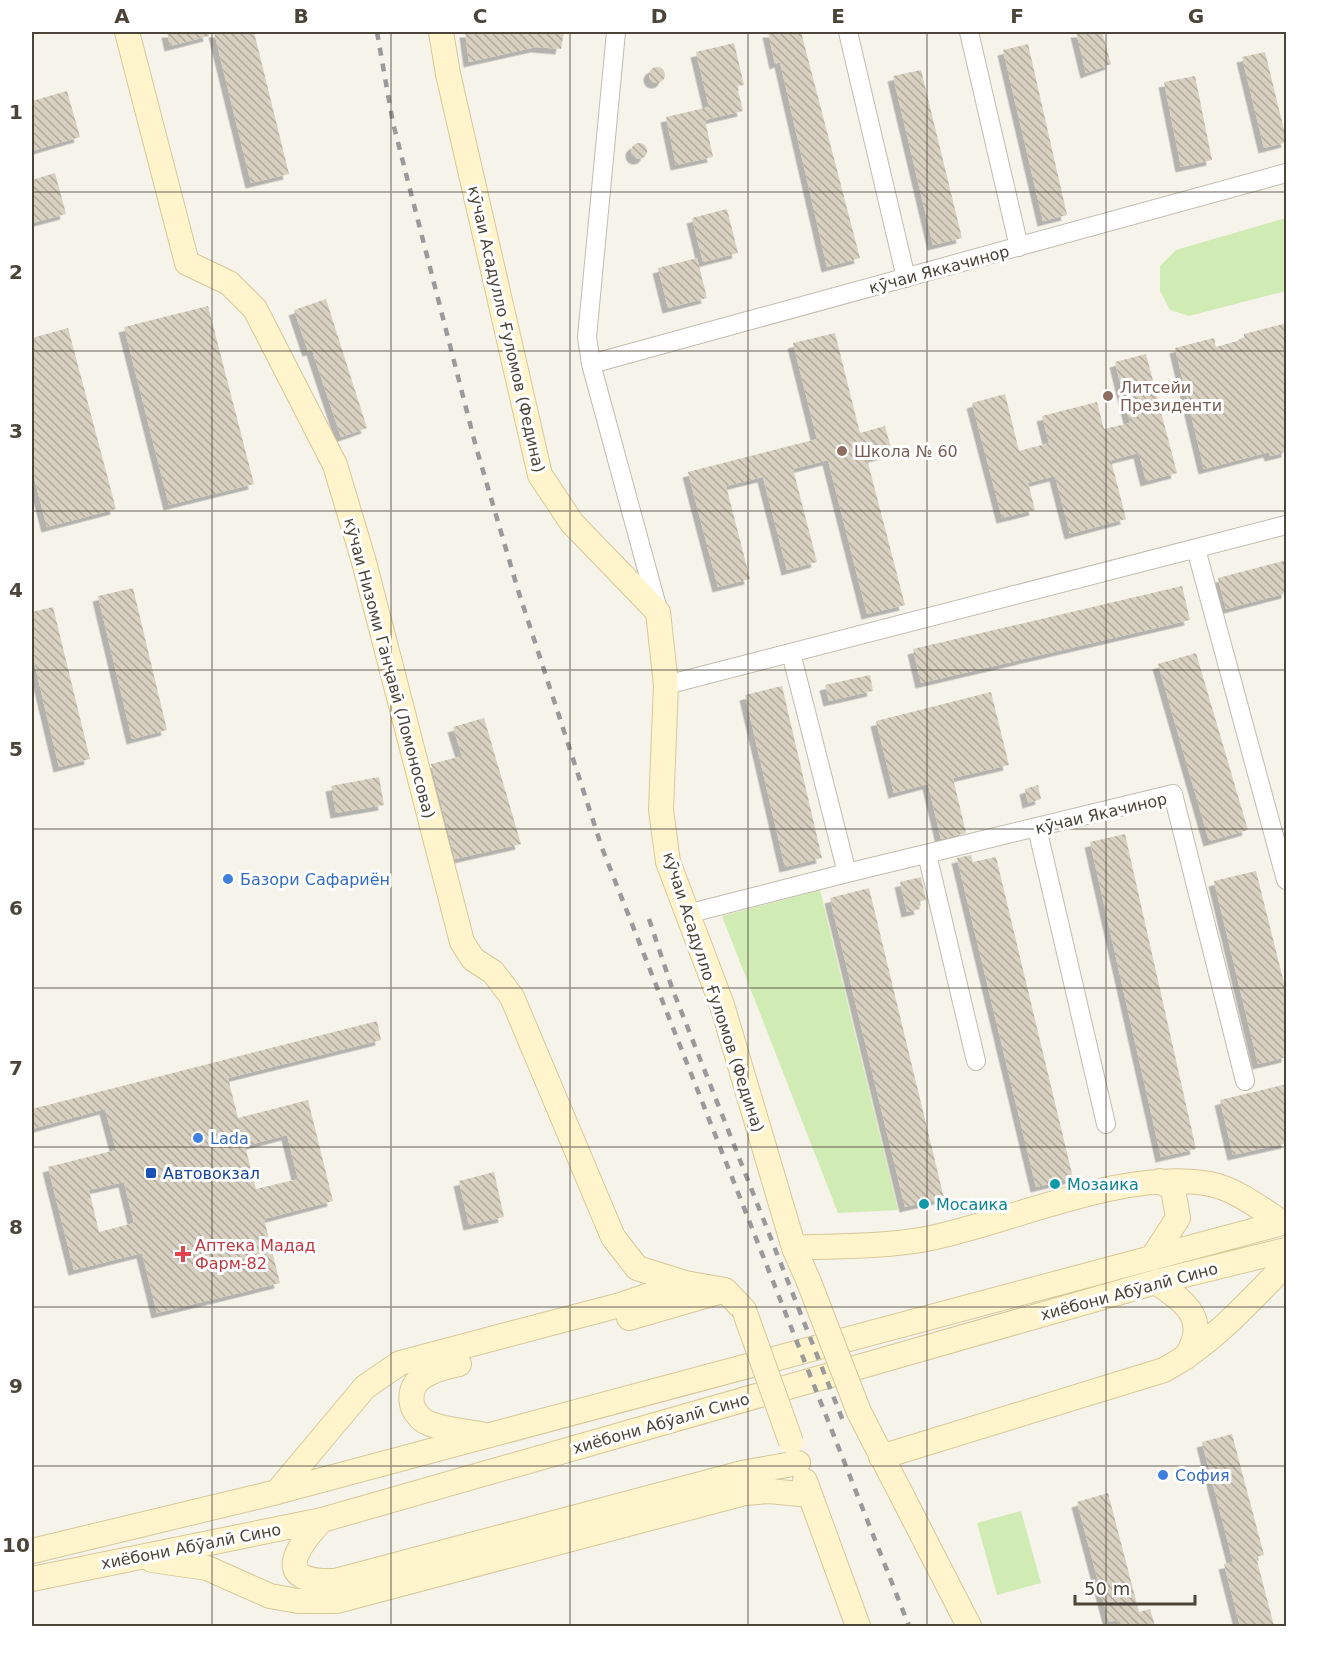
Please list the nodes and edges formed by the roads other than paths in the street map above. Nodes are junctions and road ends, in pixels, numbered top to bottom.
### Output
1 (127, 32) edge
2 (441, 32) edge
3 (616, 32) edge
4 (848, 32) edge
5 (969, 32) edge
6 (1287, 173) edge
7 (1018, 247) junction
8 (906, 278) junction
9 (591, 364) junction
10 (1287, 525) edge
11 (1196, 549) junction
12 (658, 612) junction
13 (791, 653) junction
14 (666, 685) junction
15 (1037, 828) junction
16 (927, 854) junction
17 (847, 873) junction
18 (1287, 880) edge
19 (687, 914) junction
20 (976, 1061) dead end
21 (1245, 1081) dead end
22 (1106, 1124) dead end
23 (1160, 1181) junction
24 (1285, 1222) edge
25 (794, 1248) junction
26 (1287, 1250) edge
27 (1152, 1257) junction
28 (1287, 1264) edge
29 (637, 1268) junction
30 (1156, 1282) junction
31 (685, 1283) junction
32 (725, 1290) junction
33 (620, 1305) junction
34 (1185, 1359) junction
35 (488, 1435) junction
36 (795, 1453) junction
37 (881, 1457) junction
38 (277, 1492) junction
39 (810, 1495) junction
40 (322, 1520) junction
41 (32, 1551) edge
42 (132, 1558) junction
43 (32, 1579) edge
44 (858, 1626) edge
45 (969, 1626) edge

1 - 29 main road, кӯчаи Низоми Ганҷавӣ (Ломоносова)
2 - 12 main road, кӯчаи Асадулло Ғуломов (Федина)
3 - 9 street
4 - 8 street
5 - 7 street
6 - 7 street, кӯчаи Яккачинор
7 - 8 street, кӯчаи Яккачинор
8 - 9 street, кӯчаи Яккачинор
9 - 12 street
10 - 11 street
11 - 13 street
11 - 18 street
12 - 14 main road, кӯчаи Асадулло Ғуломов (Федина)
13 - 14 street
13 - 17 street
14 - 19 main road, кӯчаи Асадулло Ғуломов (Федина)
15 - 16 street, кӯчаи Якачинор
15 - 21 street, кӯчаи Якачинор
15 - 22 street
16 - 17 street, кӯчаи Якачинор
16 - 20 street
17 - 19 street, кӯчаи Якачинор
19 - 25 main road, кӯчаи Асадулло Ғуломов (Федина)
23 - 24 main road
23 - 25 main road
23 - 27 main road
24 - 27 main road, хиёбони Абӯалӣ Сино
25 - 37 main road, кӯчаи Асадулло Ғуломов (Федина), bridge
26 - 30 main road, хиёбони Абӯалӣ Сино
27 - 35 main road, хиёбони Абӯалӣ Сино
28 - 34 main road
29 - 31 main road
29 - 33 main road
30 - 34 main road
30 - 40 main road, хиёбони Абӯалӣ Сино
31 - 32 main road
31 - 33 main road
32 - 35 main road
32 - 36 main road, bridge
33 - 38 main road
34 - 37 main road
35 - 38 main road, хиёбони Абӯалӣ Сино
36 - 39 main road
36 - 40 main road
37 - 45 main road
38 - 41 main road, хиёбони Абӯалӣ Сино
39 - 42 main road
39 - 44 main road
40 - 42 main road, хиёбони Абӯалӣ Сино
42 - 43 main road, хиёбони Абӯалӣ Сино

